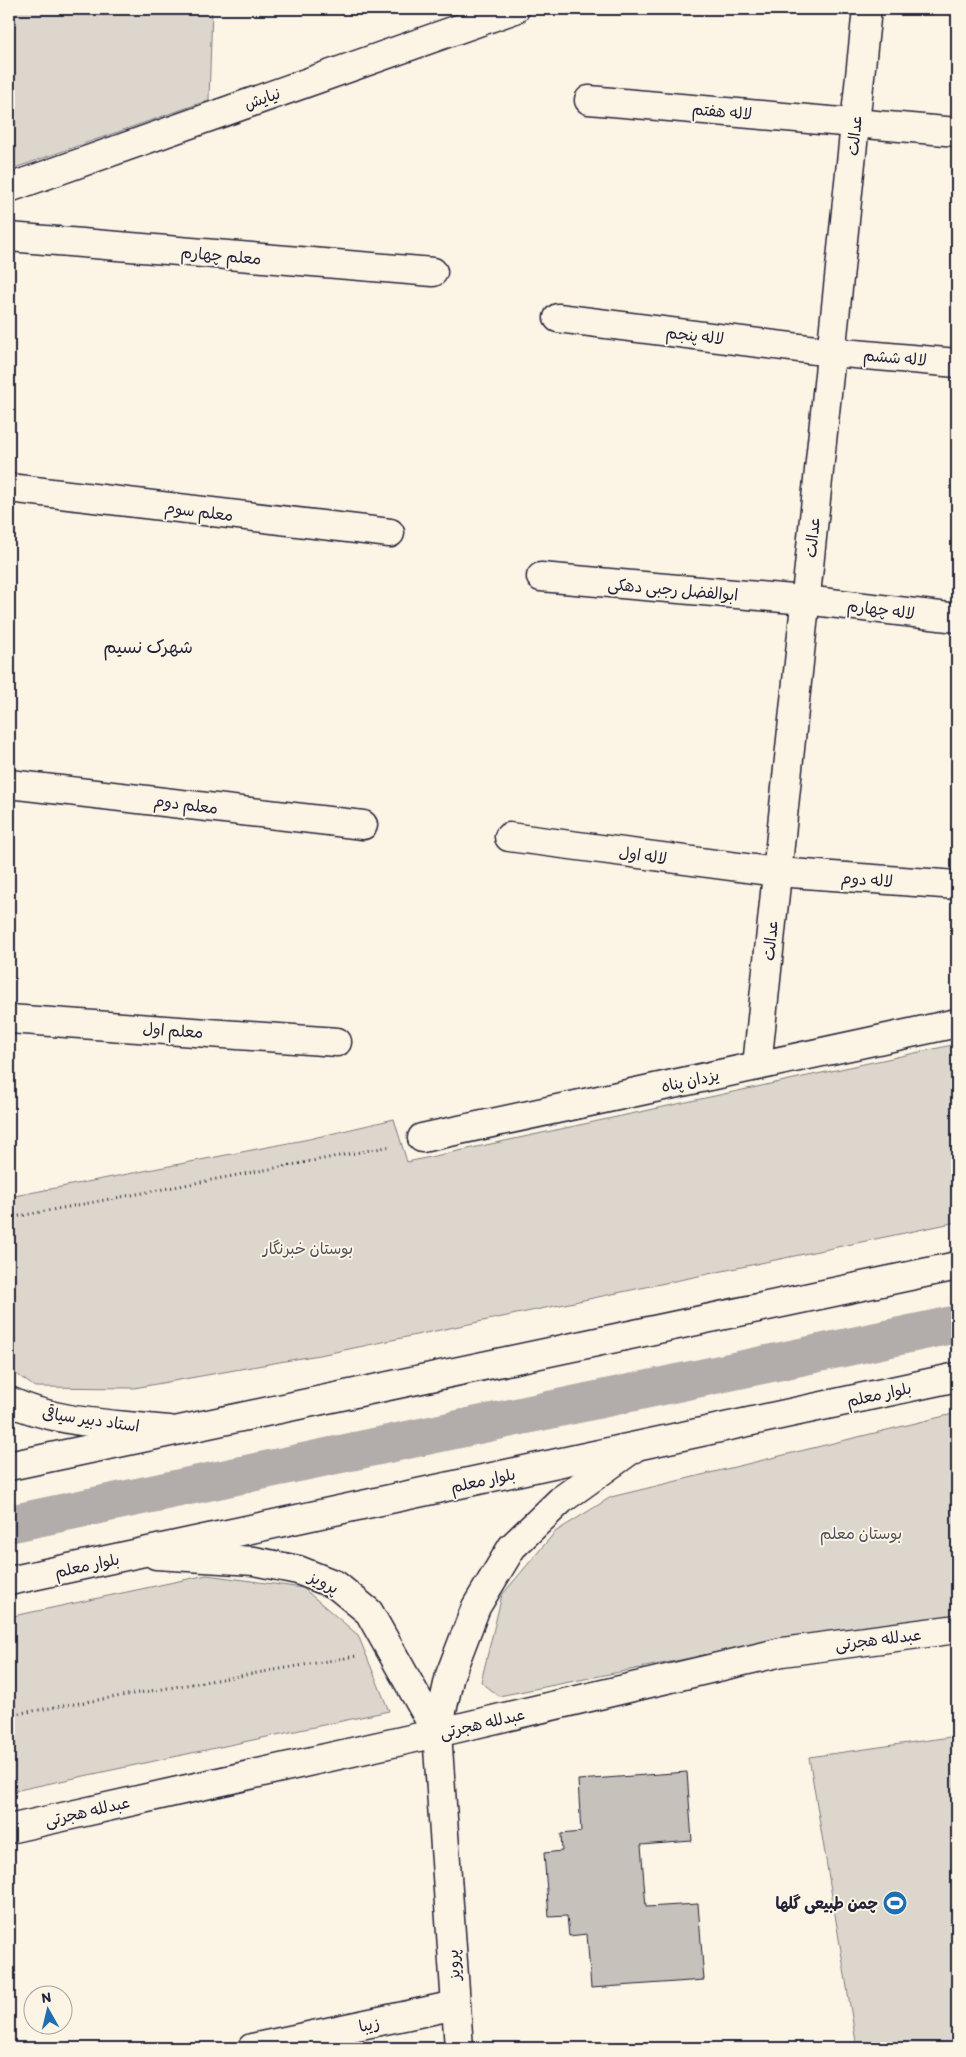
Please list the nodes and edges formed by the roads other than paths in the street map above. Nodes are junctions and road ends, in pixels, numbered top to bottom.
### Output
1 (515, 9) edge
2 (867, 9) edge
3 (589, 100) dead end
4 (855, 122) junction
5 (957, 132) edge
6 (11, 190) edge
7 (9, 237) edge
8 (433, 272) dead end
9 (558, 318) dead end
10 (832, 352) junction
11 (957, 363) edge
12 (9, 488) edge
13 (390, 533) dead end
14 (541, 578) dead end
15 (805, 600) junction
16 (957, 618) edge
17 (9, 784) edge
18 (363, 825) dead end
19 (509, 837) dead end
20 (777, 872) junction
21 (957, 885) edge
22 (9, 1019) edge
23 (957, 1023) edge
24 (337, 1042) dead end
25 (757, 1066) junction
26 (422, 1138) road end
27 (957, 1266) edge
28 (957, 1377) edge
29 (9, 1401) edge
30 (176, 1430) junction
31 (634, 1447) junction
32 (9, 1466) edge
33 (135, 1554) junction
34 (9, 1581) edge
35 (957, 1629) edge
36 (437, 1733) junction
37 (9, 1829) edge
38 (456, 2005) junction
39 (252, 2048) edge
40 (459, 2048) edge

1 - 6 street, نيايش
2 - 4 street, عدالت
3 - 4 street, لاله هفتم
4 - 5 street, لاله هفتم
4 - 10 street, عدالت
7 - 8 street, معلم چهارم
9 - 10 street, لاله پنجم
10 - 11 street, لاله ششم
10 - 15 street, عدالت
12 - 13 street, معلم سوم
14 - 15 street, ابوالفضل رجبی دهکی
15 - 16 street, لاله چهارم
15 - 20 street, عدالت
17 - 18 street, معلم دوم
19 - 20 street, لاله اول
20 - 21 street, لاله دوم
20 - 25 street, عدالت
22 - 24 street, معلم اول
23 - 25 street, یزدان پناه
25 - 26 street, یزدان پناه
27 - 30 street
28 - 31 street, بلوار معلم
29 - 30 street, استاد دبیر سیاقی
30 - 32 street
31 - 33 street, بلوار معلم
31 - 36 street, پرویز
33 - 34 street, بلوار معلم
33 - 36 street, پرویز
35 - 36 street, عبدلله هجرتی
36 - 37 street, عبدلله هجرتی
36 - 38 street, پرویز
38 - 39 street, زیبا
38 - 40 street, پرویز

